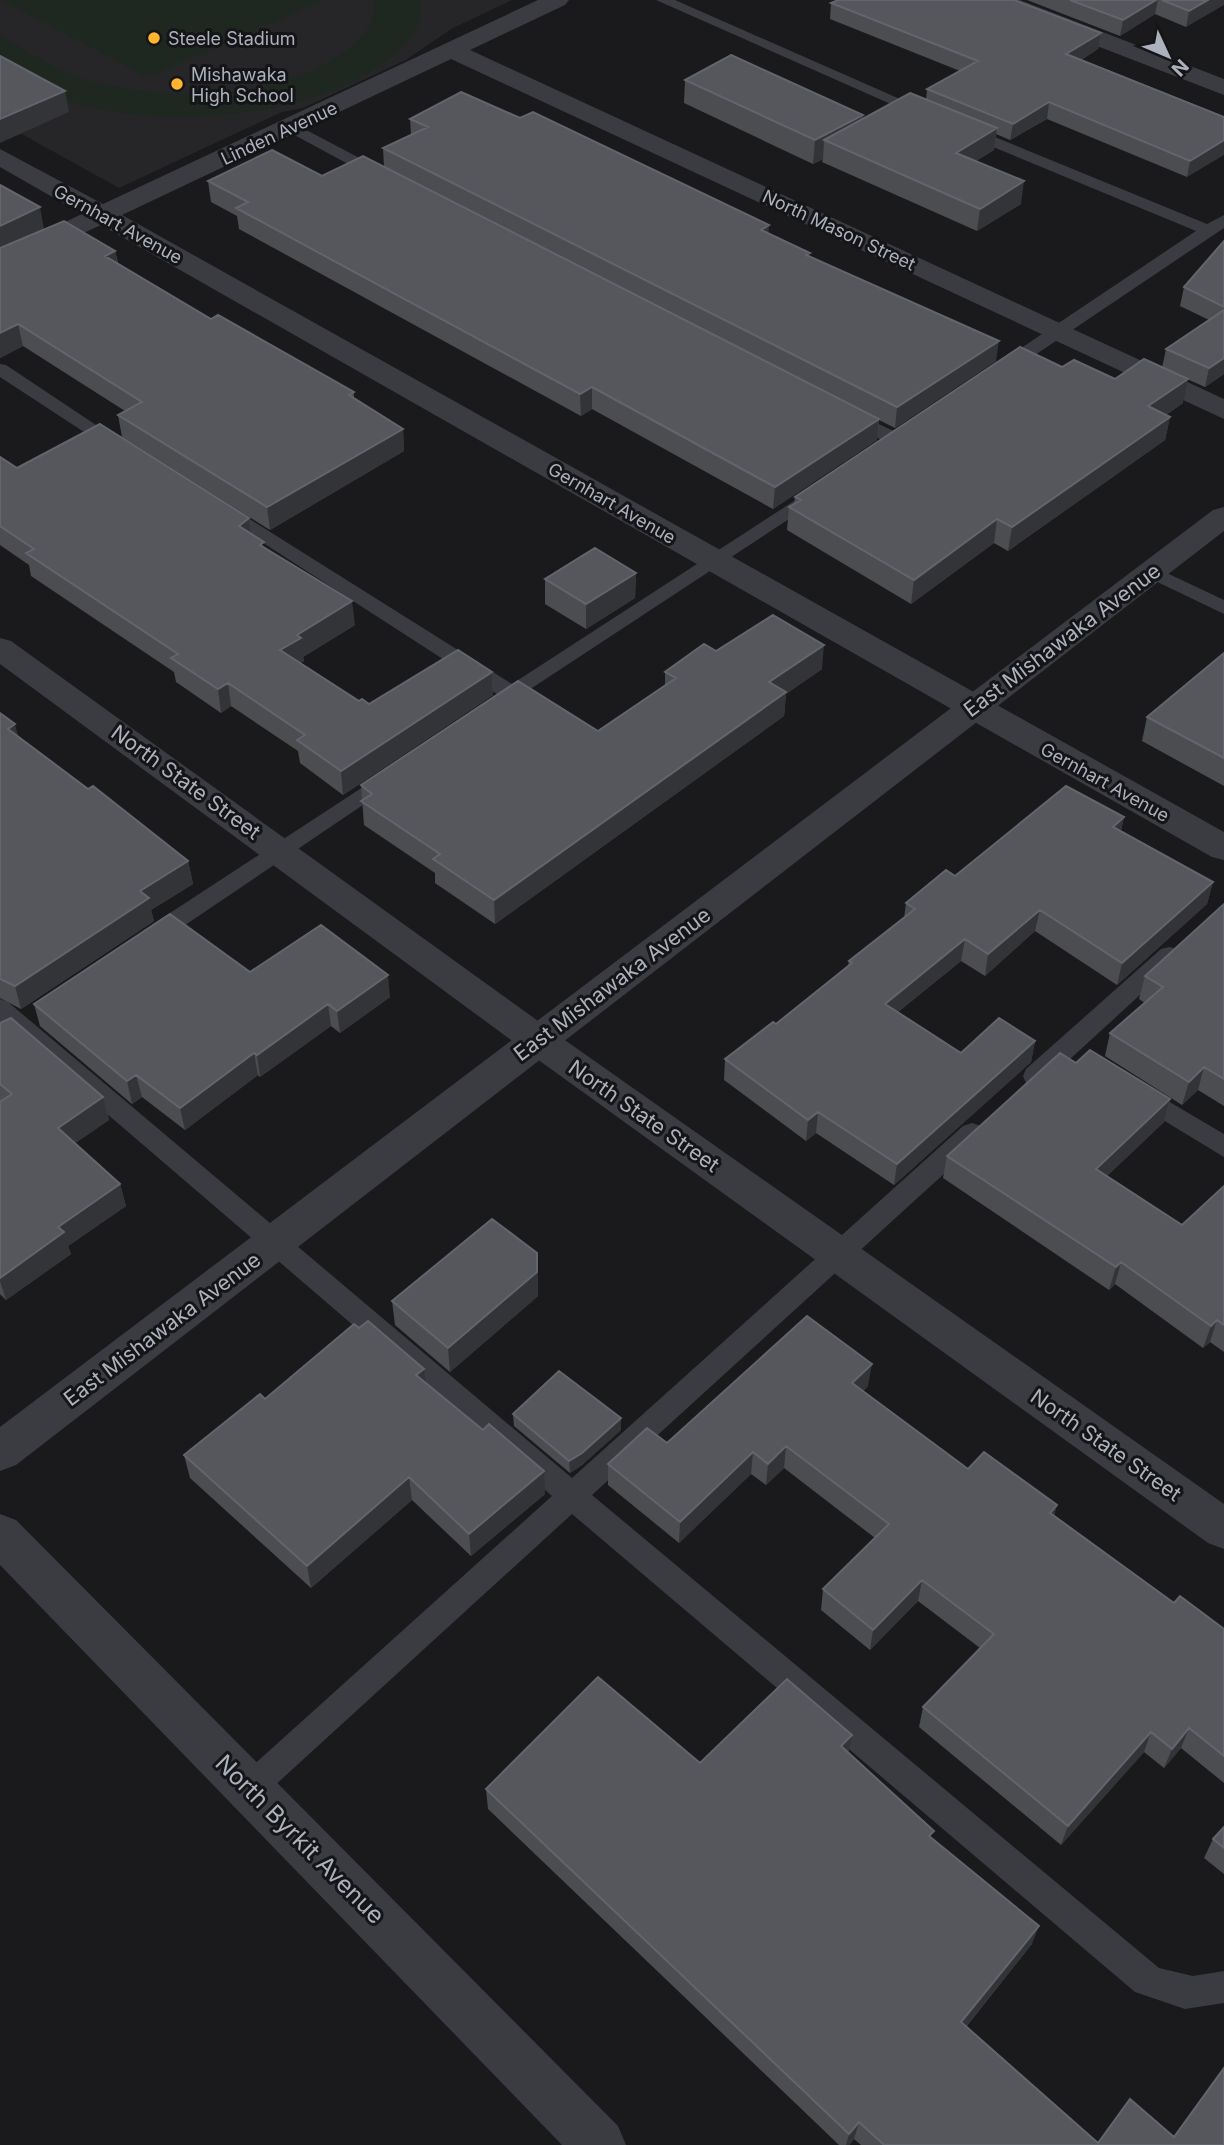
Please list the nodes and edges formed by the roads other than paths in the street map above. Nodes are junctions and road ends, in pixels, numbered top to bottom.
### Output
1 (557, 0) edge
2 (663, 0) edge
3 (999, 0) edge
4 (453, 51) junction
5 (1224, 88) edge
6 (291, 127) junction
7 (0, 157) edge
8 (394, 183) edge
9 (104, 215) junction
10 (1216, 225) edge
11 (0, 263) edge
12 (1057, 331) junction
13 (0, 369) edge
14 (988, 379) edge
15 (834, 408) edge
16 (1224, 410) edge
17 (918, 424) edge
18 (895, 439) junction
19 (873, 455) edge
20 (136, 457) edge
21 (828, 485) edge
22 (205, 500) edge
23 (1224, 516) edge
24 (716, 562) junction
25 (1152, 572) junction
26 (1224, 608) edge
27 (0, 648) edge
28 (512, 694) junction
29 (973, 708) junction
30 (477, 717) edge
31 (408, 764) edge
32 (1224, 848) edge
33 (281, 850) junction
34 (1185, 940) edge
35 (133, 948) edge
36 (16, 1020) edge
37 (538, 1041) junction
38 (1123, 1083) edge
39 (1018, 1092) edge
40 (988, 1119) edge
41 (1224, 1147) edge
42 (273, 1244) junction
43 (838, 1254) junction
44 (0, 1452) edge
45 (574, 1494) junction
46 (1224, 1529) edge
47 (0, 1534) edge
48 (250, 1788) junction
49 (1224, 1987) edge
50 (598, 2145) edge

1 - 4 street, Linden Avenue
2 - 10 lane
3 - 5 street
4 - 6 street, Linden Avenue
4 - 12 street, North Mason Street
6 - 8 lane
6 - 9 street, Linden Avenue
7 - 9 street, Gernhart Avenue
9 - 11 street, Linden Avenue
9 - 24 street, Gernhart Avenue
10 - 12 lane
12 - 14 lane
12 - 16 street, North Mason Street
13 - 20 lane
15 - 18 lane
17 - 18 lane
18 - 19 lane
21 - 24 lane
22 - 28 lane
23 - 25 street, East Mishawaka Avenue
24 - 28 lane
24 - 29 street, Gernhart Avenue
25 - 26 lane
25 - 29 street, East Mishawaka Avenue
27 - 33 street, North State Street
28 - 30 lane
29 - 32 street, Gernhart Avenue
29 - 37 street, East Mishawaka Avenue
31 - 33 lane
33 - 35 lane
33 - 37 street, North State Street
34 - 39 lane
36 - 42 lane
37 - 42 street, East Mishawaka Avenue
37 - 43 street, North State Street
38 - 41 lane
40 - 43 lane
42 - 44 street, East Mishawaka Avenue
42 - 45 lane
43 - 45 lane
43 - 46 street, North State Street
45 - 48 lane
45 - 49 lane
47 - 48 street, North Byrkit Avenue
48 - 50 street, North Byrkit Avenue

